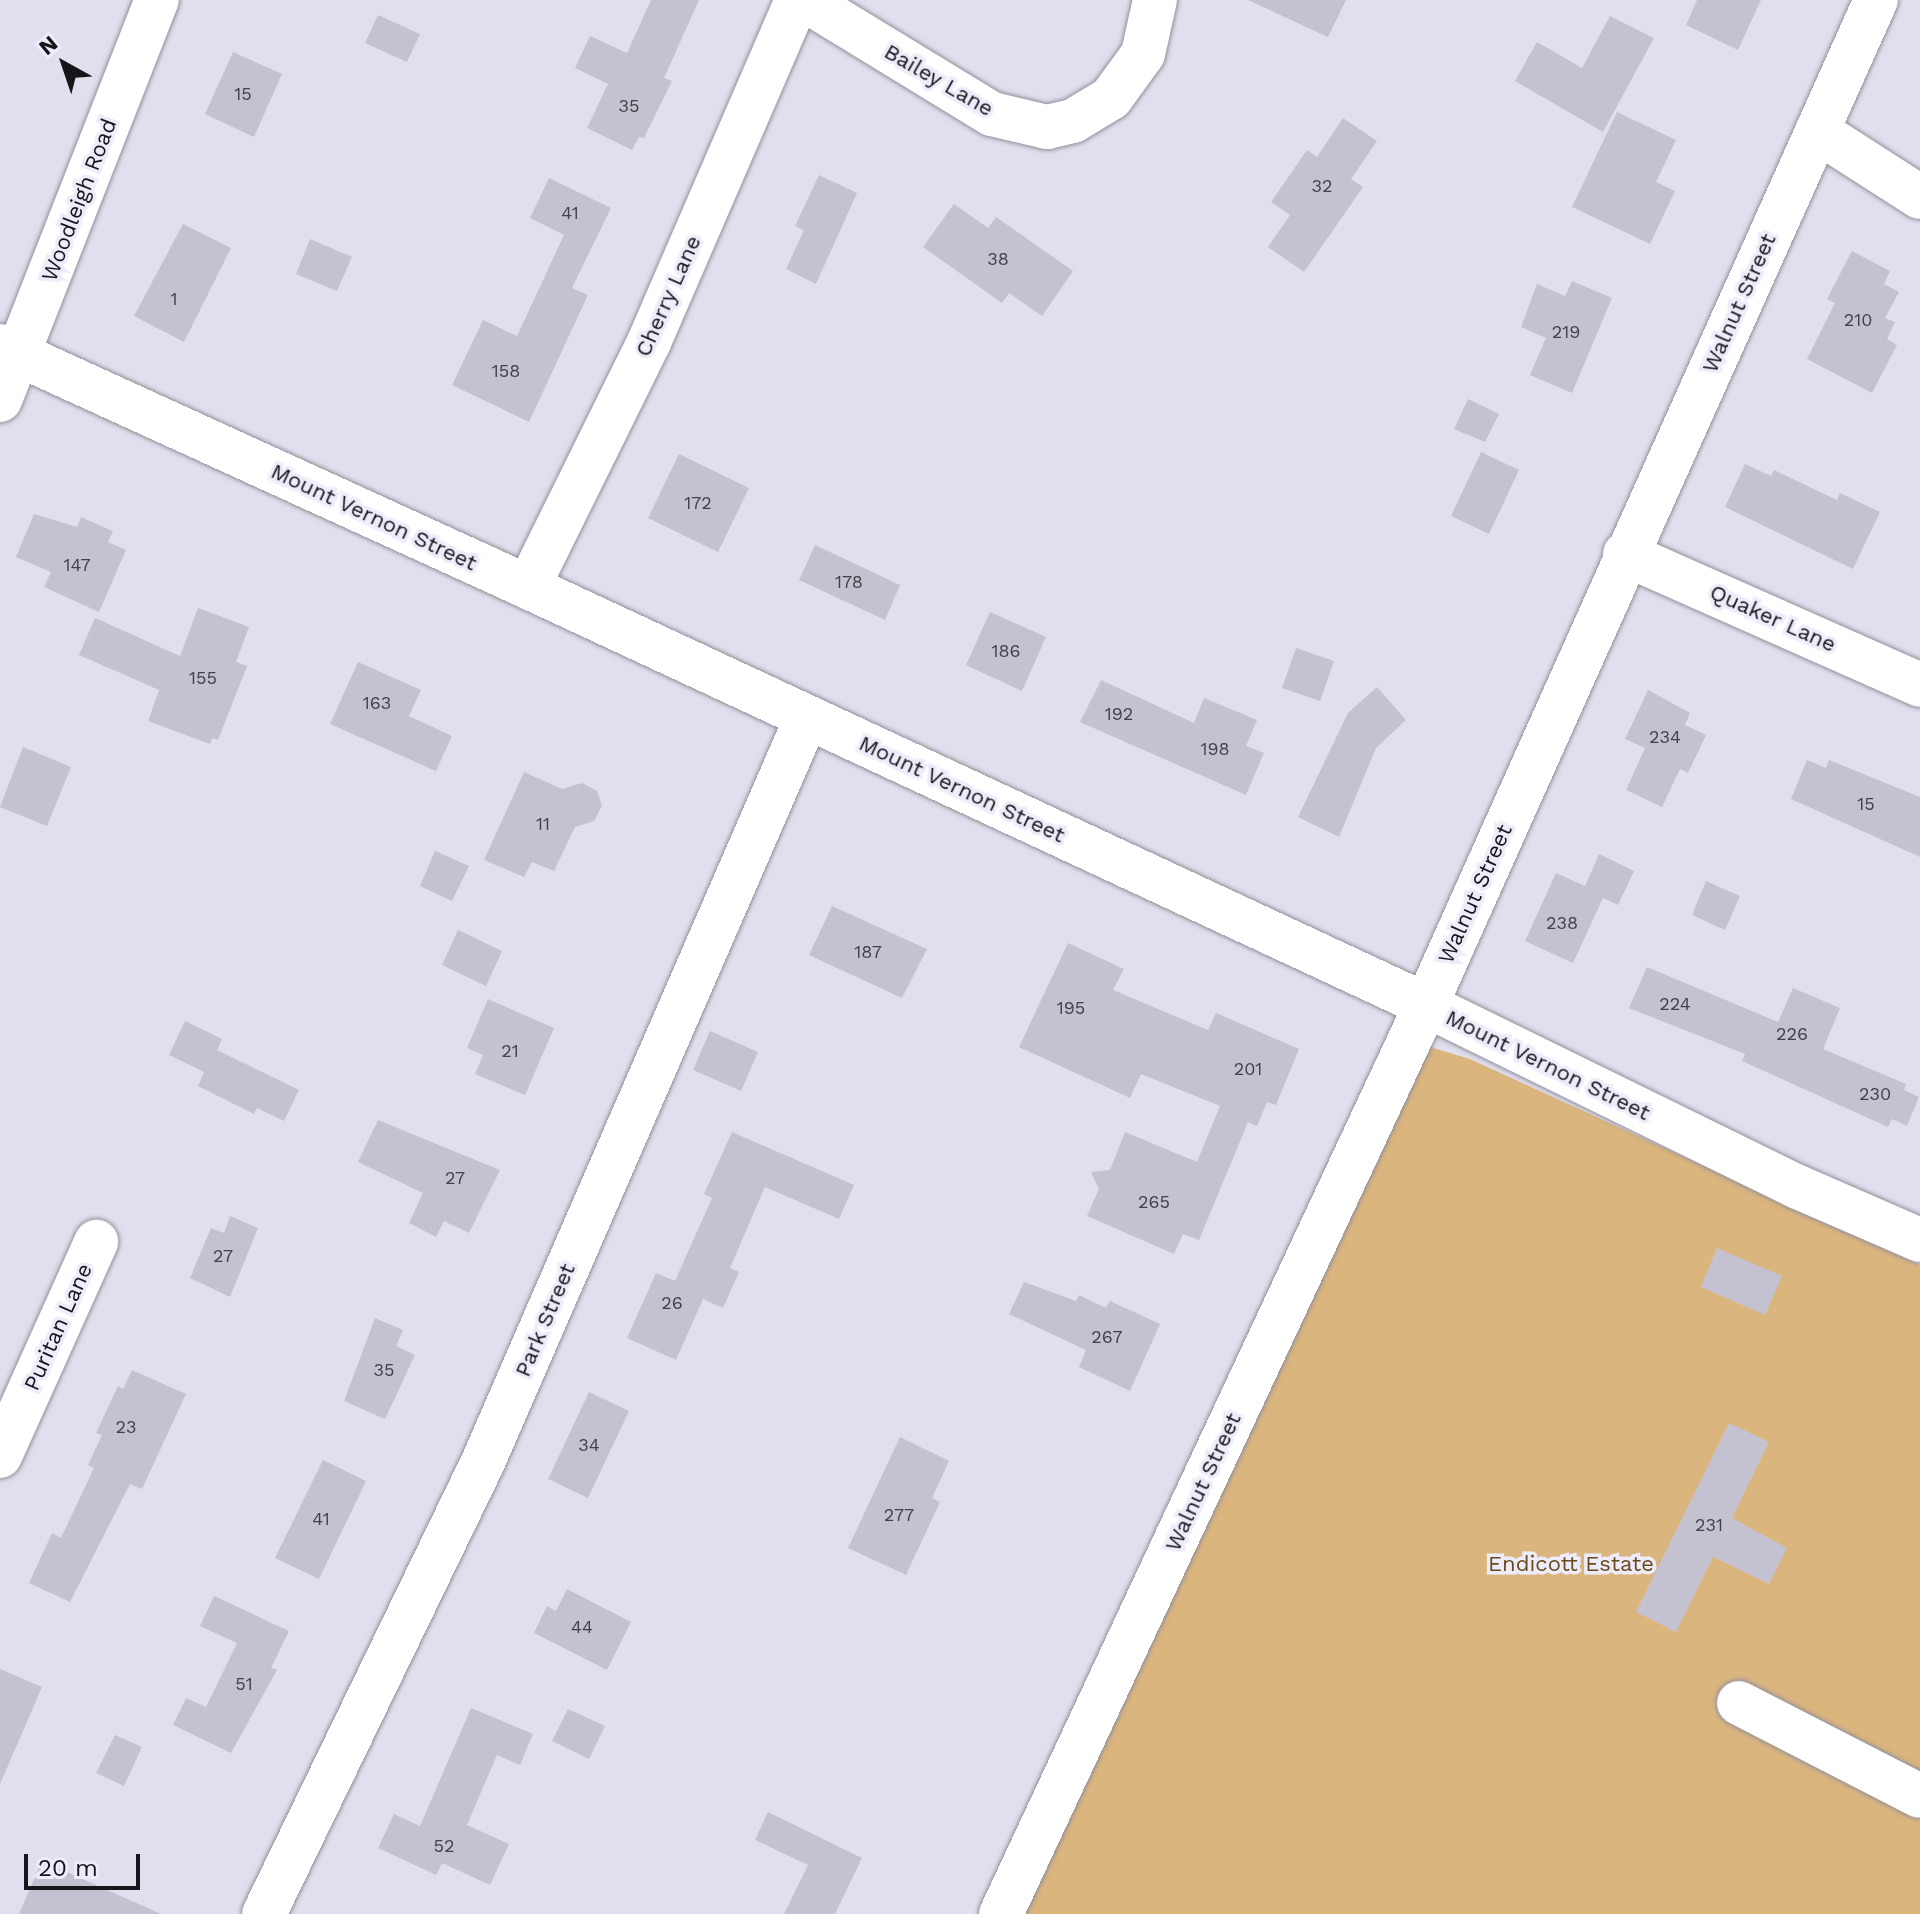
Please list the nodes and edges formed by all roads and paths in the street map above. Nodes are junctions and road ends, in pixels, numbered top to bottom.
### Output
1 (157, 0) edge
2 (797, 0) edge
3 (805, 0) edge
4 (1155, 0) edge
5 (1876, 0) edge
6 (1817, 131) junction
7 (1920, 197) edge
8 (10, 350) edge
9 (0, 400) edge
10 (1625, 554) junction
11 (528, 587) junction
12 (1920, 685) edge
13 (807, 717) junction
14 (1426, 1005) junction
15 (1920, 1240) edge
16 (96, 1242) dead end
17 (0, 1456) edge
18 (1739, 1703) dead end
19 (1920, 1796) edge
20 (264, 1914) edge
21 (1001, 1914) edge

1 - 8 street, Woodleigh Road
2 - 11 street, Cherry Lane
3 - 4 street, Bailey Lane
5 - 6 street, Walnut Street
6 - 7 street
6 - 10 street, Walnut Street
8 - 9 street, Woodleigh Road
8 - 11 street, Mount Vernon Street
10 - 12 street, Quaker Lane
10 - 14 street, Walnut Street
11 - 13 street, Mount Vernon Street
13 - 14 street, Mount Vernon Street
13 - 20 street, Park Street
14 - 15 street, Mount Vernon Street
14 - 21 street, Walnut Street
16 - 17 street, Puritan Lane
18 - 19 street

